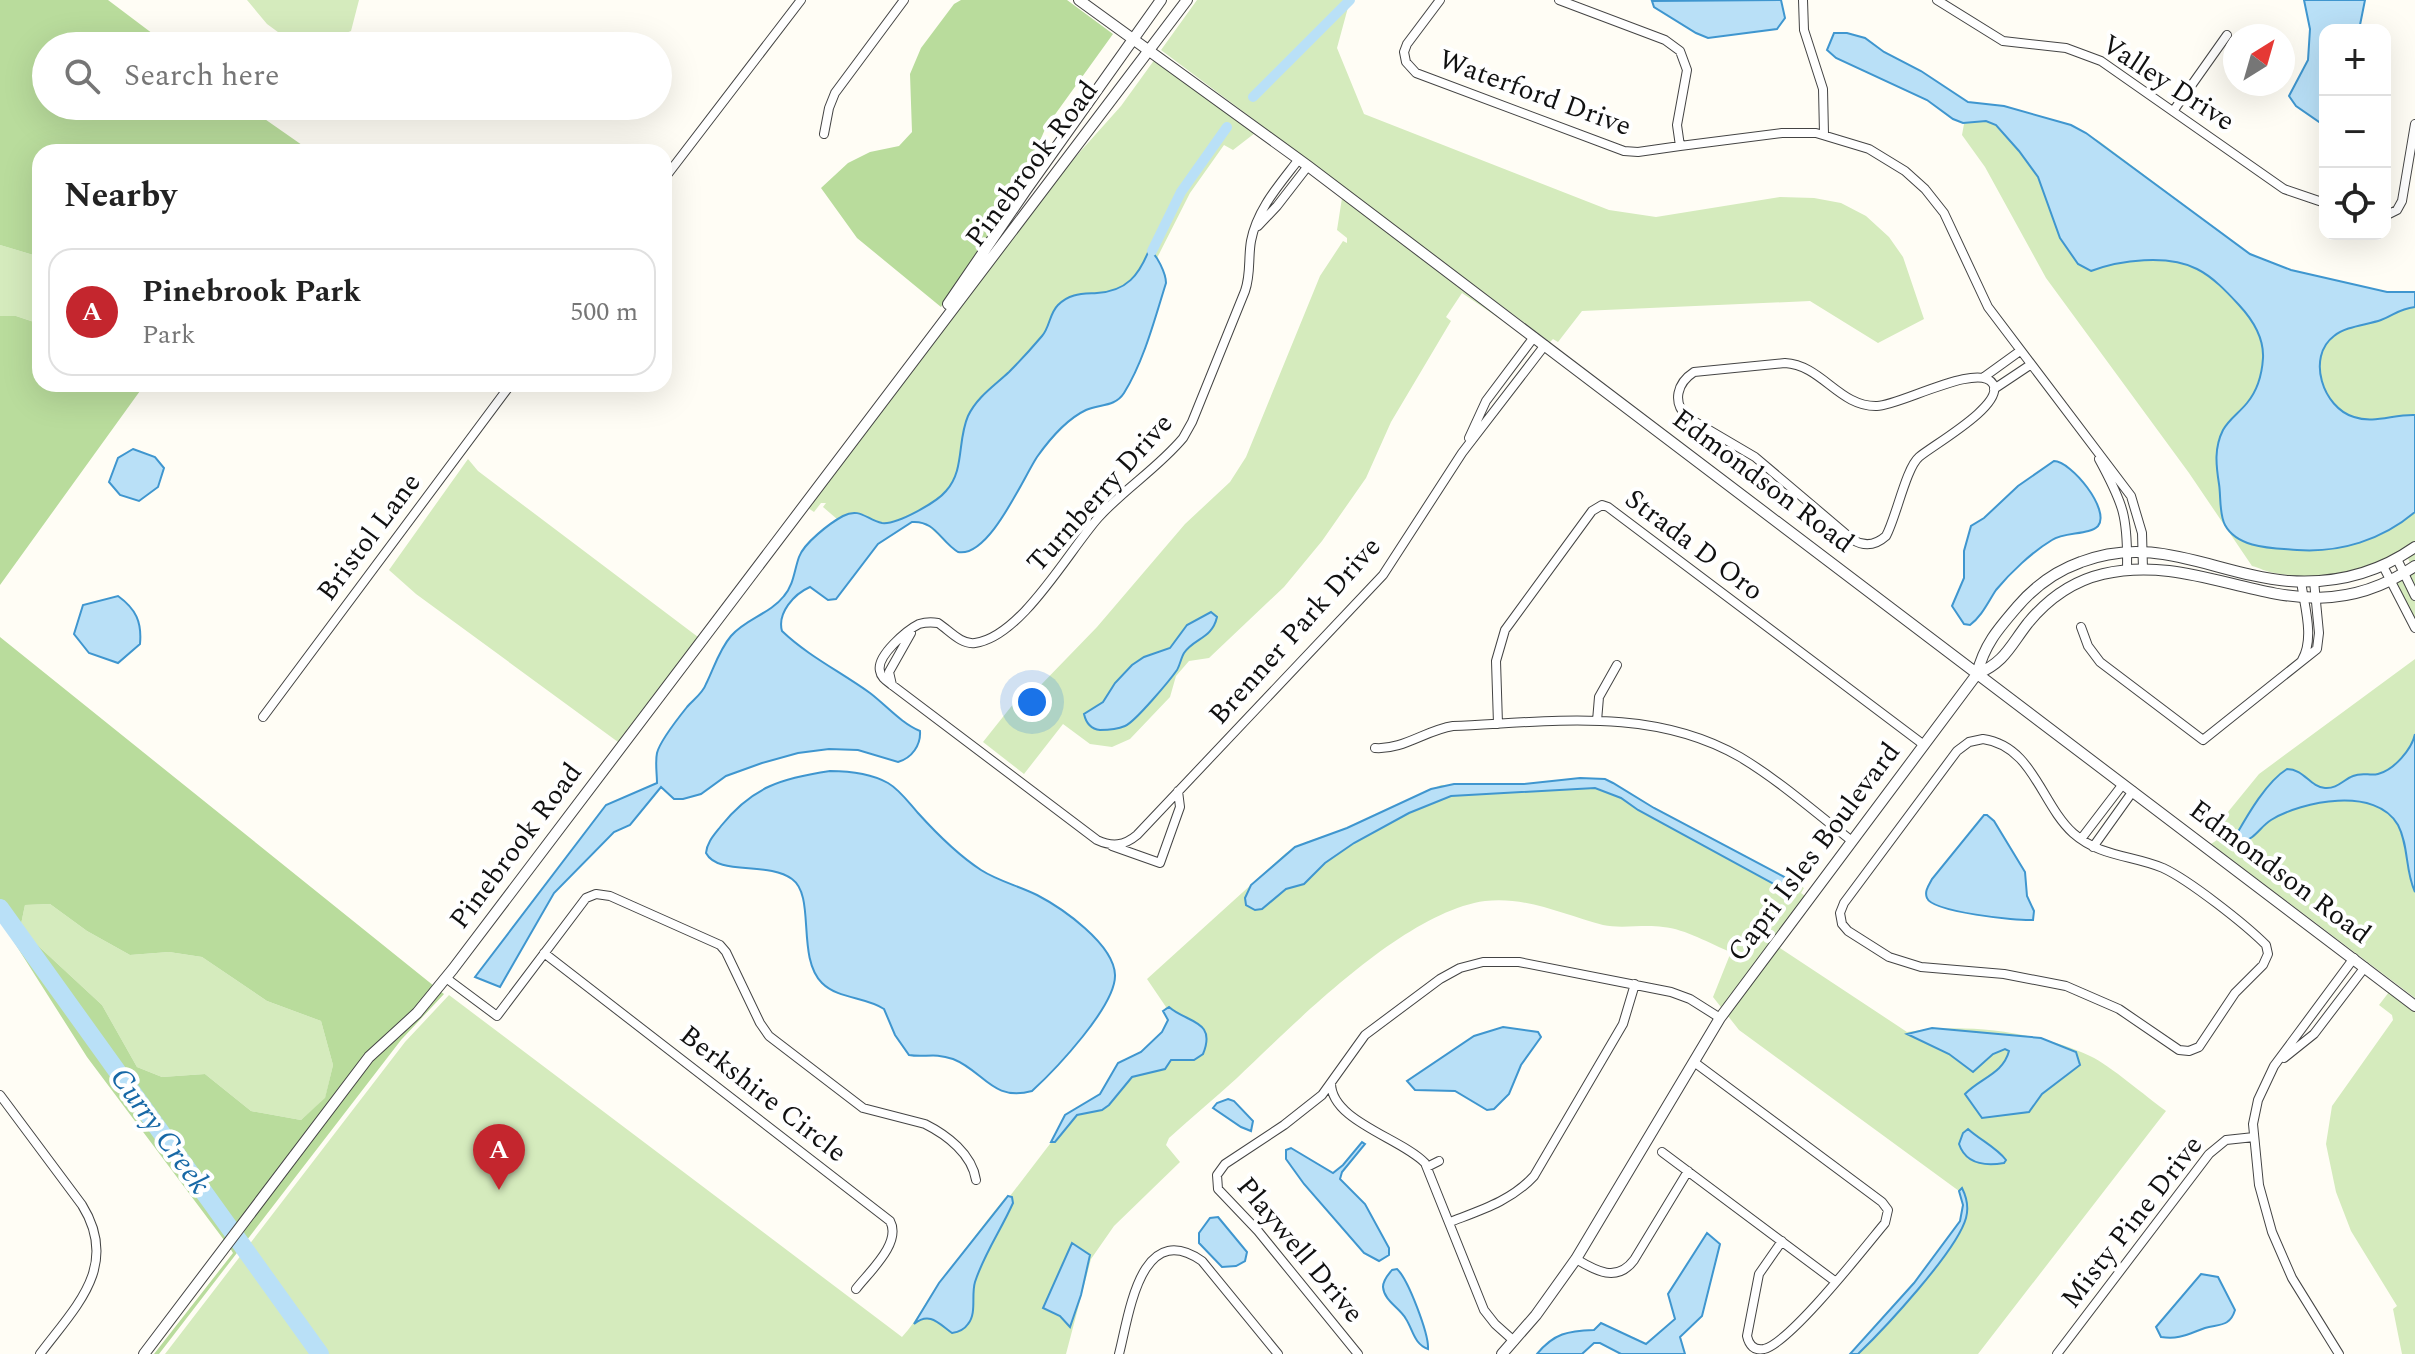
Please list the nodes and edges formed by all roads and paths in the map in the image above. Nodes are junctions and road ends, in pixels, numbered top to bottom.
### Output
1 (801, 0) edge
2 (904, 0) edge
3 (1079, 0) edge
4 (1161, 0) edge
5 (1187, 0) edge
6 (1440, 0) edge
7 (1559, 0) edge
8 (1803, 0) edge
9 (1937, 0) edge
10 (1133, 38) junction
11 (2223, 41) edge
12 (1150, 49) junction
13 (2174, 110) junction
14 (2415, 124) edge
15 (824, 134) dead end
16 (1824, 134) junction
17 (1680, 146) junction
18 (1303, 162) junction
19 (672, 169) edge
20 (2319, 201) edge
21 (2391, 213) edge
22 (1534, 337) junction
23 (1545, 345) junction
24 (2020, 351) junction
25 (916, 357) junction
26 (2030, 365) junction
27 (1984, 377) junction
28 (1994, 389) junction
29 (505, 392) edge
30 (2093, 448) junction
31 (1462, 453) junction
32 (2415, 547) edge
33 (2143, 550) junction
34 (2128, 551) junction
35 (2397, 559) junction
36 (2383, 566) junction
37 (2415, 566) edge
38 (2143, 569) junction
39 (2127, 570) junction
40 (2404, 573) junction
41 (2390, 580) junction
42 (2301, 581) junction
43 (2314, 581) junction
44 (2415, 596) edge
45 (2303, 598) junction
46 (2316, 598) junction
47 (2023, 600) junction
48 (2036, 614) junction
49 (2081, 627) dead end
50 (2415, 628) edge
51 (2302, 661) junction
52 (1617, 665) dead end
53 (1977, 674) junction
54 (263, 717) dead end
55 (1597, 721) junction
56 (1498, 724) junction
57 (1924, 745) junction
58 (1375, 748) dead end
59 (2123, 784) junction
60 (1178, 791) junction
61 (2133, 791) junction
62 (2081, 839) junction
63 (1852, 841) junction
64 (1108, 844) junction
65 (2093, 847) junction
66 (544, 953) junction
67 (2354, 958) junction
68 (2365, 967) junction
69 (446, 978) junction
70 (1635, 984) junction
71 (2415, 1006) edge
72 (1720, 1018) junction
73 (1694, 1062) junction
74 (2274, 1066) junction
75 (1331, 1082) junction
76 (0, 1095) edge
77 (2254, 1137) junction
78 (1662, 1152) dead end
79 (1439, 1161) dead end
80 (1427, 1167) junction
81 (1688, 1171) junction
82 (976, 1180) dead end
83 (1450, 1222) junction
84 (1782, 1241) junction
85 (1576, 1259) junction
86 (1836, 1282) junction
87 (856, 1289) dead end
88 (1514, 1341) junction
89 (40, 1354) edge
90 (144, 1354) edge
91 (1119, 1354) edge
92 (1278, 1354) edge
93 (1358, 1354) edge
94 (1502, 1354) edge
95 (2057, 1354) edge
96 (2339, 1354) edge

1 - 19 street
2 - 15 street
3 - 10 street, Edmondson Road
4 - 10 street, Pinebrook Road
5 - 12 street, Pinebrook Road
6 - 17 street, Waterford Drive
7 - 17 street
8 - 16 street
9 - 13 street, Valley Drive
10 - 12 street, Edmondson Road
10 - 25 street, Pinebrook Road
11 - 13 street
12 - 18 street, Edmondson Road
12 - 25 street, Pinebrook Road
13 - 20 street, Valley Drive
14 - 21 street
16 - 17 street, Waterford Drive
16 - 24 street, Waterford Drive
18 - 22 street, Edmondson Road
18 - 64 street, Turnberry Drive
22 - 23 street, Edmondson Road
22 - 31 street, Brenner Park Drive
23 - 31 street, Brenner Park Drive
23 - 53 street, Edmondson Road
24 - 26 street, Waterford Drive
24 - 27 street
25 - 69 street, Pinebrook Road
26 - 28 street
26 - 30 street, Waterford Drive
27 - 28 street
27 - 28 street
29 - 54 street, Bristol Lane
30 - 33 street, Waterford Drive
30 - 34 street, Waterford Drive
31 - 60 street, Brenner Park Drive
32 - 35 street, Capri Isles Boulevard
33 - 34 street, Capri Isles Boulevard
33 - 38 street, Waterford Drive
33 - 42 street, Capri Isles Boulevard
34 - 39 street, Waterford Drive
34 - 47 street, Capri Isles Boulevard
35 - 36 street, Capri Isles Boulevard
35 - 40 street
36 - 41 street
36 - 43 street, Capri Isles Boulevard
37 - 40 street, Capri Isles Boulevard
38 - 39 street, Capri Isles Boulevard
38 - 45 street, Capri Isles Boulevard
39 - 48 street, Capri Isles Boulevard
40 - 41 street, Capri Isles Boulevard
40 - 44 street
41 - 46 street, Capri Isles Boulevard
41 - 50 street
42 - 43 street, Capri Isles Boulevard
42 - 45 street
43 - 46 street
45 - 46 street, Capri Isles Boulevard
45 - 51 street
46 - 51 street
47 - 48 street
47 - 53 street, Capri Isles Boulevard
48 - 53 street, Capri Isles Boulevard
49 - 51 street
52 - 55 street
53 - 57 street, Capri Isles Boulevard
53 - 59 street, Edmondson Road
55 - 56 street
55 - 63 street
56 - 57 street, Strada D Oro
56 - 58 street
57 - 63 street, Capri Isles Boulevard
59 - 61 street, Edmondson Road
59 - 62 street
60 - 64 street, Brenner Park Drive
60 - 64 street
61 - 65 street
61 - 67 street, Edmondson Road
62 - 65 street
62 - 65 street
63 - 72 street, Capri Isles Boulevard
66 - 69 street
66 - 82 street
66 - 87 street, Berkshire Circle
67 - 68 street, Edmondson Road
67 - 74 street
68 - 71 street, Edmondson Road
68 - 74 street
69 - 90 street, Pinebrook Road
70 - 72 street
70 - 75 street
70 - 83 street
72 - 73 street, Capri Isles Boulevard
73 - 85 street, Capri Isles Boulevard
73 - 86 street
74 - 77 street
75 - 80 street
75 - 93 street, Playwell Drive
76 - 89 street
77 - 95 street, Misty Pine Drive
77 - 96 street
78 - 81 street
79 - 80 street
80 - 83 street
81 - 84 street
81 - 85 street
83 - 88 street
84 - 86 street
84 - 86 street
85 - 88 street, Capri Isles Boulevard
88 - 94 street, Capri Isles Boulevard
91 - 92 street

